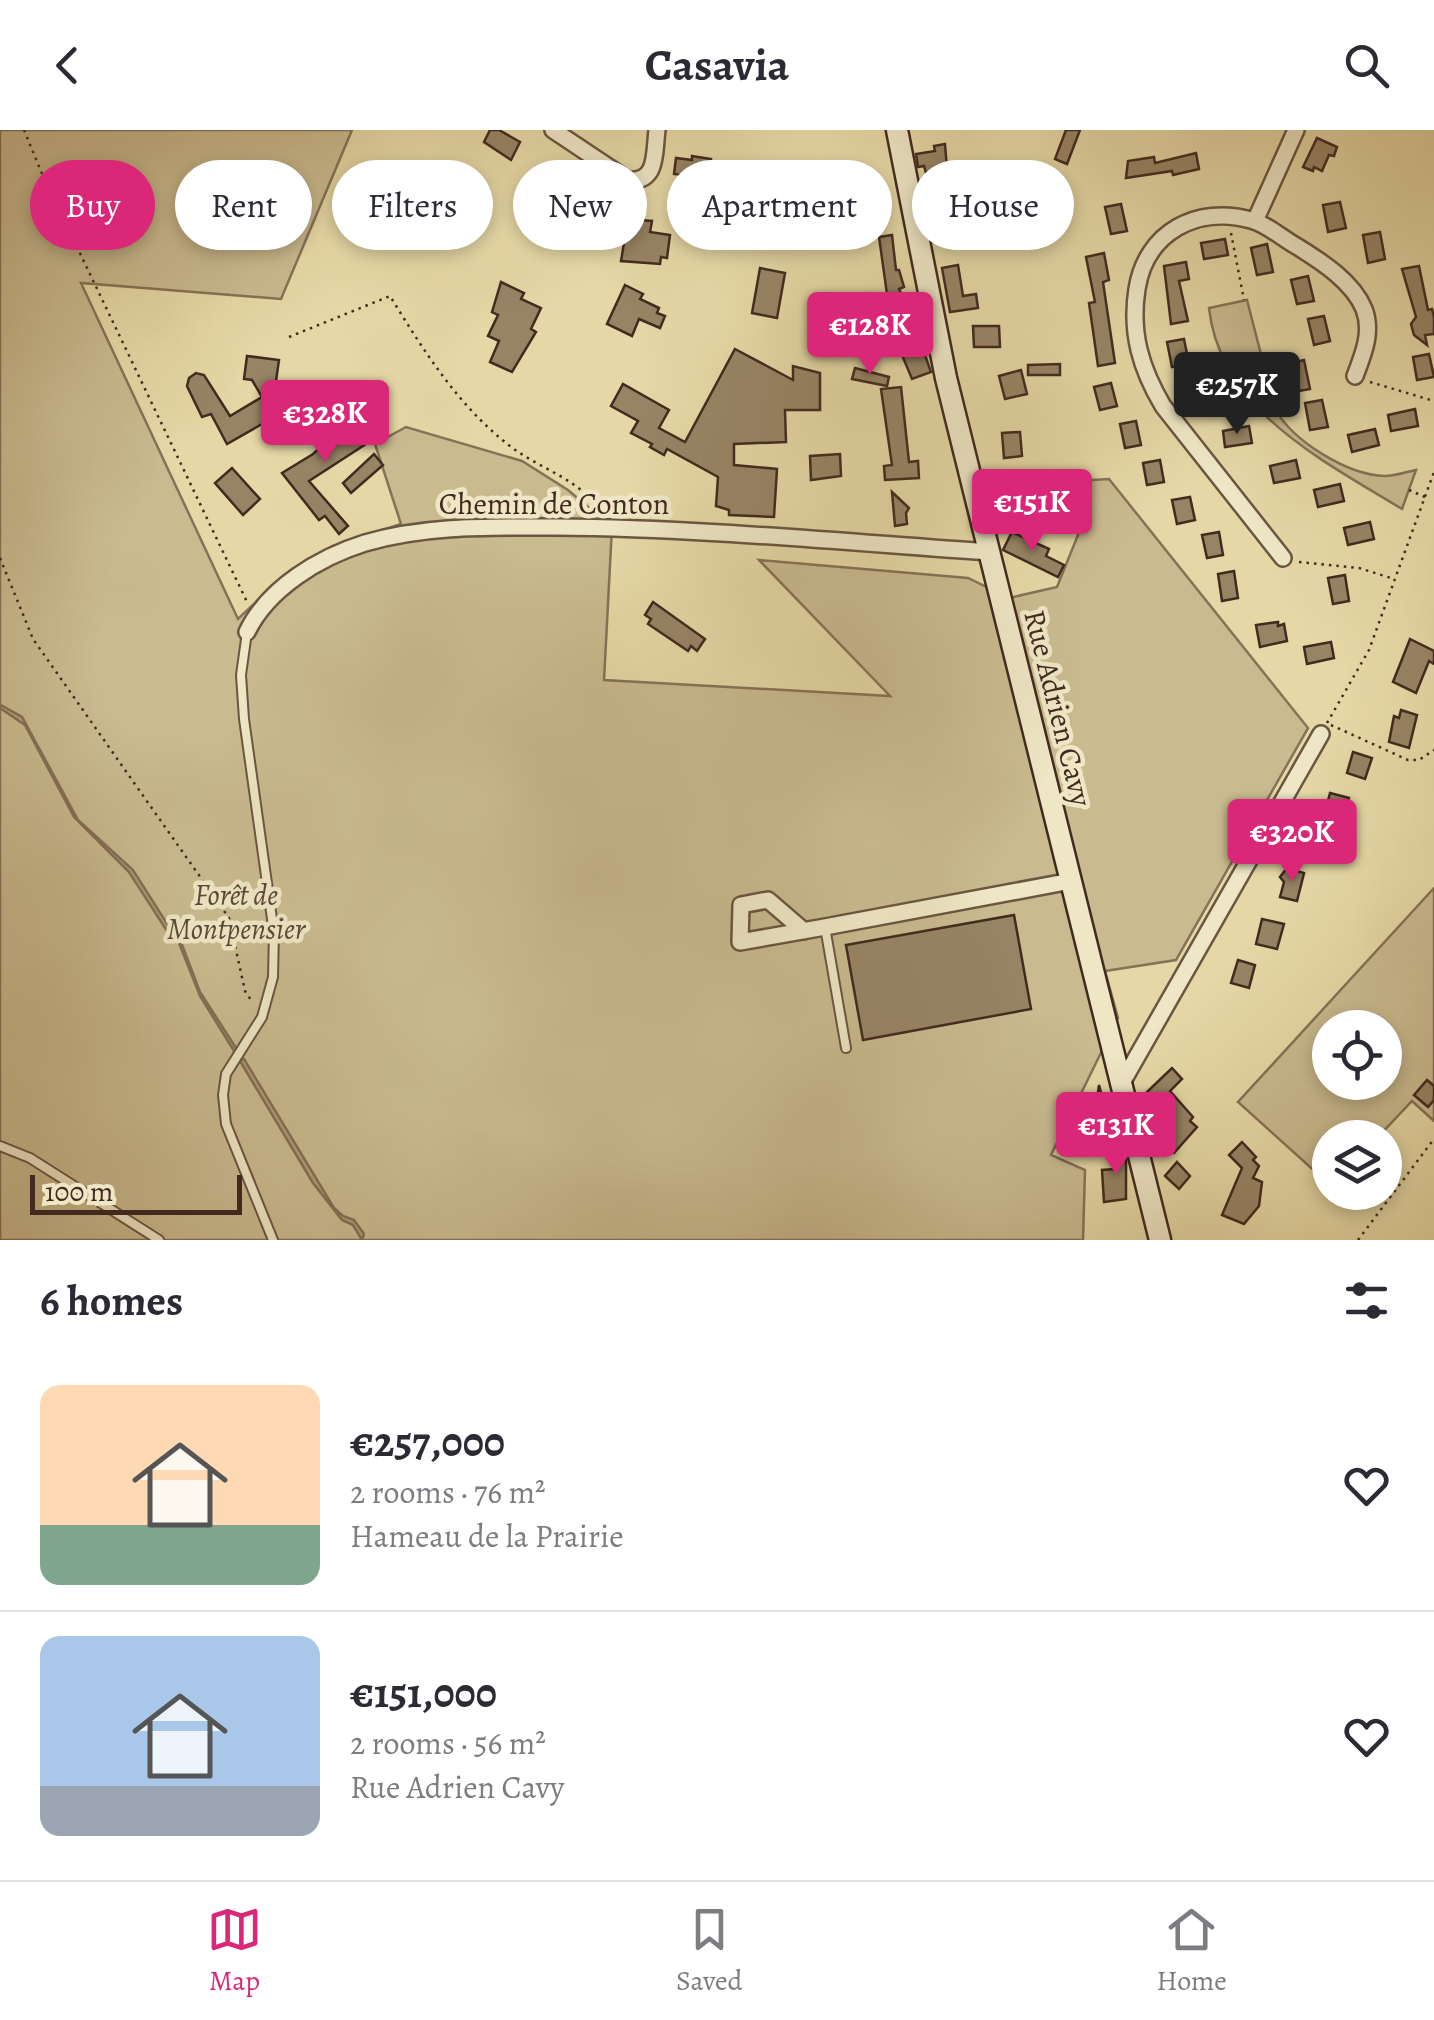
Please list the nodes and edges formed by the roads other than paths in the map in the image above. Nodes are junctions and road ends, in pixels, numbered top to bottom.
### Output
1 (553, 130) edge
2 (657, 130) edge
3 (897, 130) edge
4 (1296, 130) edge
5 (1255, 221) junction
6 (1355, 376) road end
7 (988, 552) junction
8 (1283, 558) road end
9 (247, 632) joint
10 (1324, 728) road end
11 (1071, 881) junction
12 (825, 927) junction
13 (804, 931) dead end
14 (846, 1048) dead end
15 (1123, 1081) junction
16 (0, 1146) edge
17 (159, 1240) edge
18 (273, 1240) edge
19 (1160, 1240) edge

1 - 2 street
3 - 7 main road, Rue Adrien Cavy
4 - 5 street
5 - 6 street
5 - 8 street
7 - 9 street, Chemin de Conton
7 - 11 main road, Rue Adrien Cavy
9 - 18 lane, Chemin de Conton
10 - 15 street
11 - 12 street
11 - 15 main road, Rue Adrien Cavy
12 - 13 street
12 - 14 lane
15 - 19 main road, Rue Adrien Cavy
16 - 17 lane

